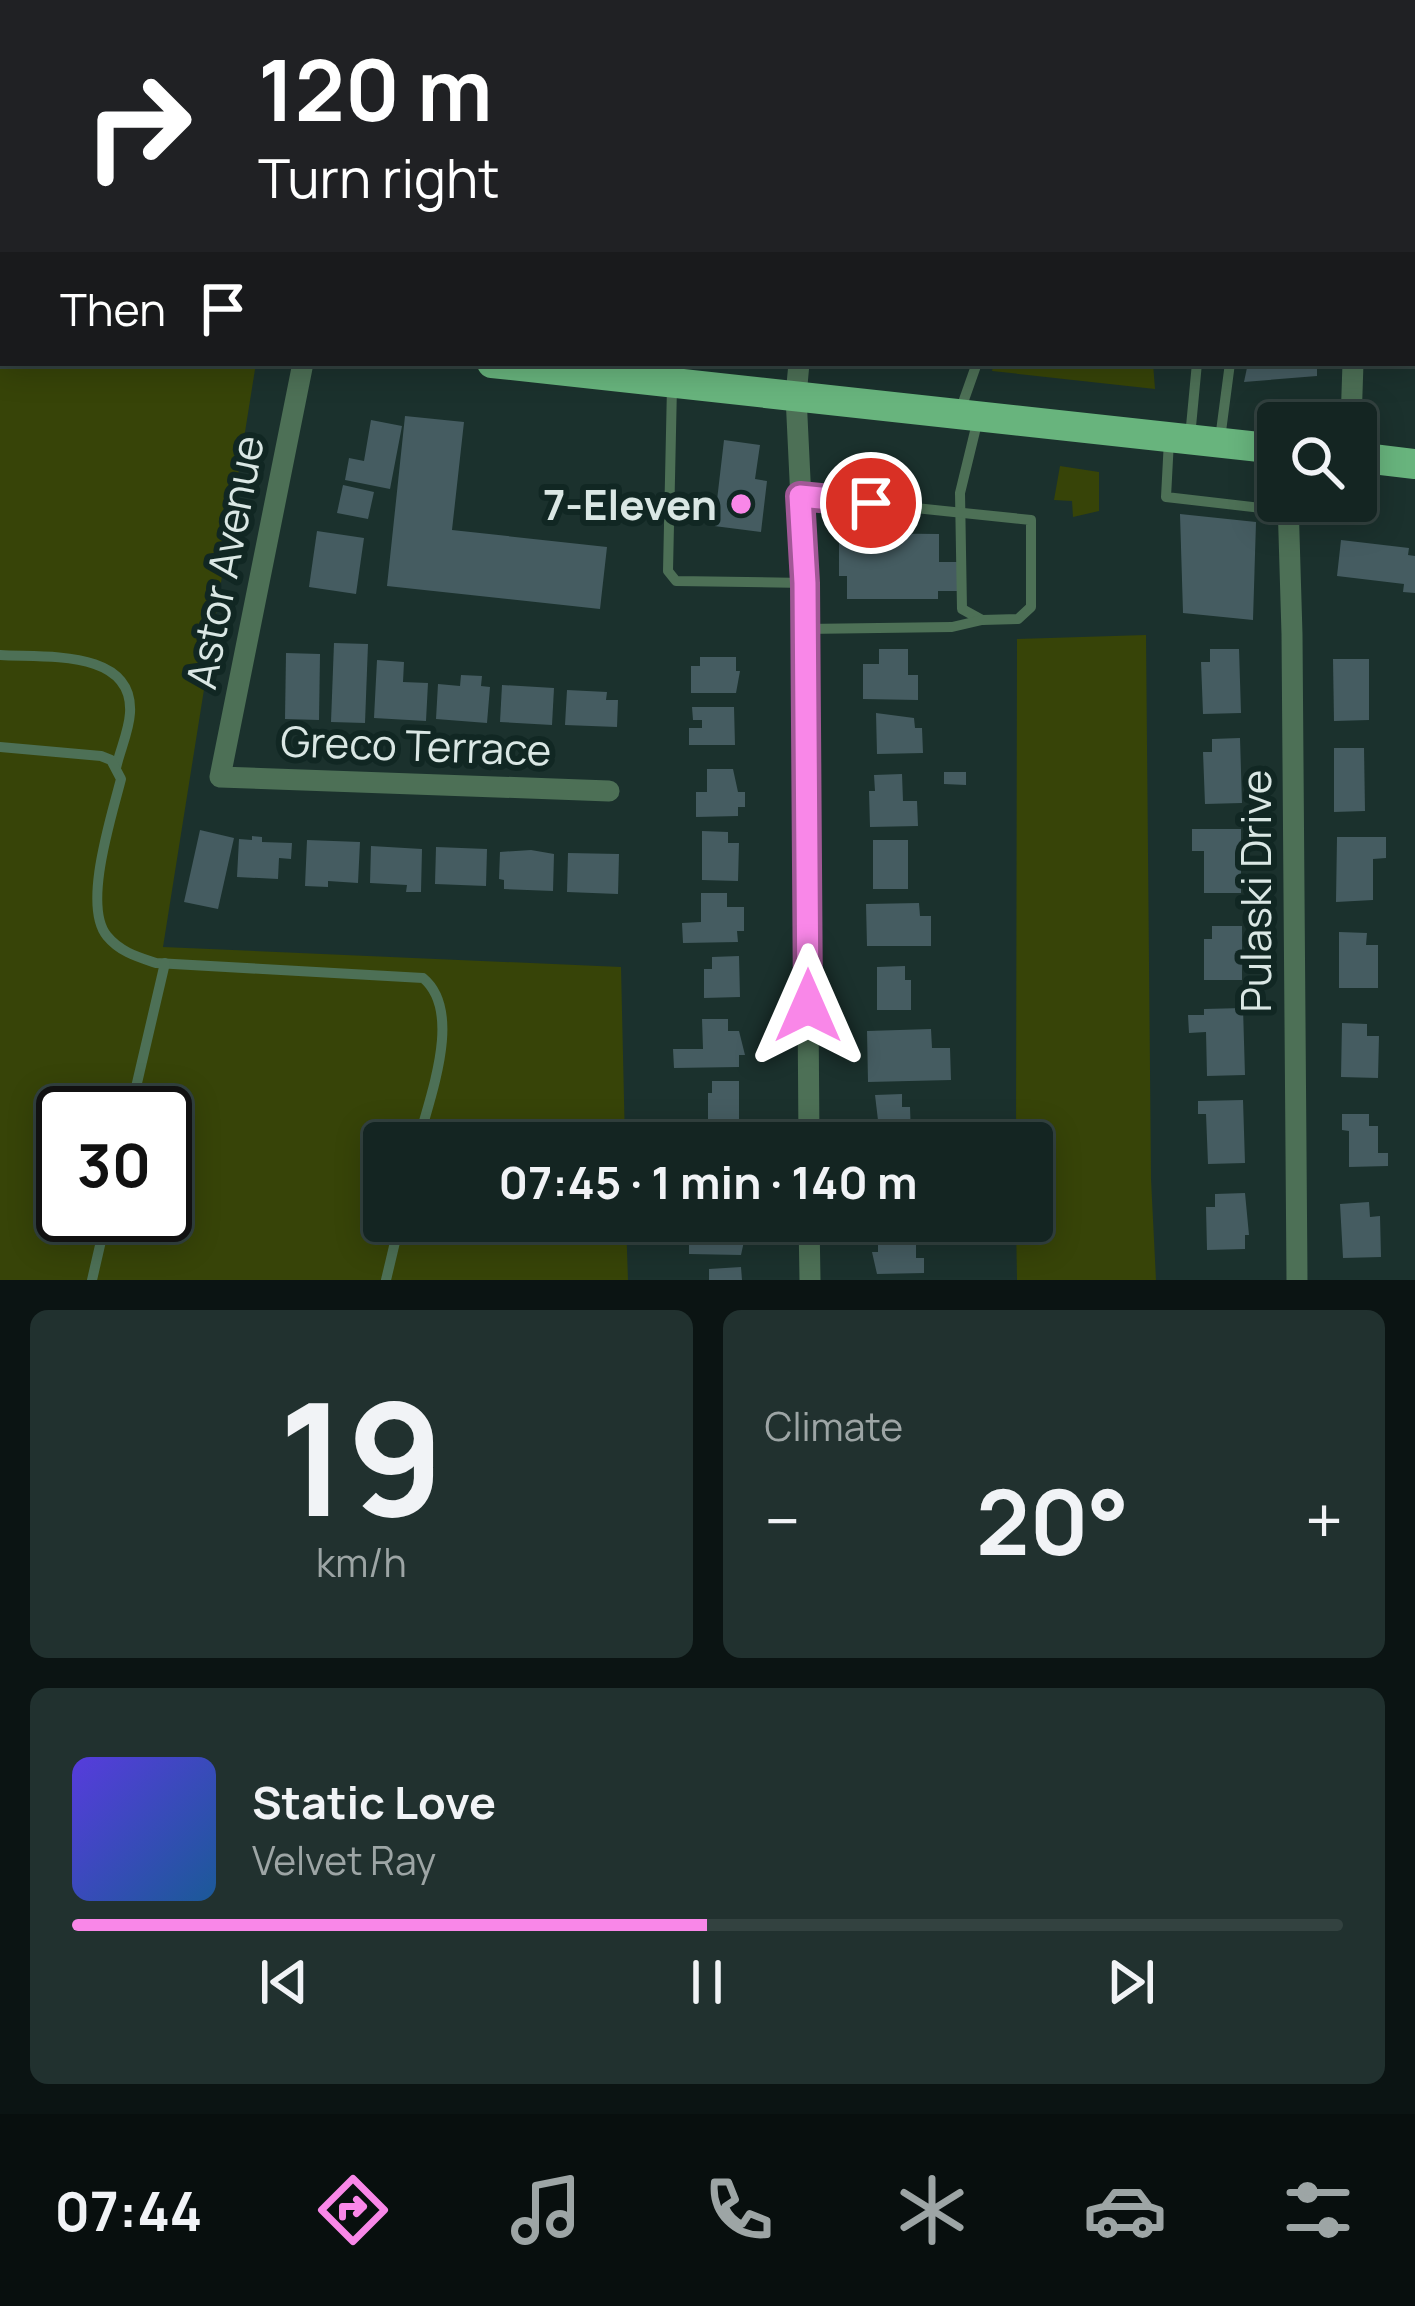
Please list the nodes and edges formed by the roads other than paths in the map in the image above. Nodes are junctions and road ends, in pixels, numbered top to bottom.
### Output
1 (302, 366) edge
2 (519, 366) edge
3 (799, 366) edge
4 (976, 366) edge
5 (1197, 366) edge
6 (1229, 366) edge
7 (1353, 366) edge
8 (672, 383) junction
9 (796, 396) junction
10 (1352, 402) edge
11 (969, 415) junction
12 (1193, 440) junction
13 (1257, 447) edge
14 (1377, 459) edge
15 (1415, 464) edge
16 (800, 496) junction
17 (1257, 503) edge
18 (961, 513) junction
19 (1288, 522) edge
20 (805, 583) junction
21 (962, 609) junction
22 (982, 620) junction
23 (952, 627) junction
24 (805, 629) junction
25 (0, 655) edge
26 (0, 746) edge
27 (116, 768) junction
28 (220, 777) joint
29 (609, 791) dead end
30 (166, 963) junction
31 (136, 1086) edge
32 (423, 1122) edge
33 (809, 1122) edge
34 (100, 1242) edge
35 (395, 1242) edge
36 (809, 1242) edge
37 (92, 1280) edge
38 (386, 1280) edge
39 (810, 1280) edge
40 (1297, 1280) edge

1 - 28 street, Astor Avenue
2 - 8 main road
3 - 9 street
4 - 11 lane
5 - 12 lane
6 - 12 lane
7 - 10 street
8 - 9 main road
8 - 20 lane
9 - 11 main road
9 - 16 street
11 - 12 main road
11 - 18 lane
12 - 13 main road
12 - 17 lane
14 - 15 main road
16 - 18 lane
16 - 20 street
18 - 21 lane
18 - 22 lane
19 - 40 street, Pulaski Drive
20 - 24 street
21 - 22 lane
21 - 23 lane
22 - 23 lane
23 - 24 lane
24 - 33 street
25 - 27 lane
26 - 27 lane
27 - 30 lane
28 - 29 street, Greco Terrace
30 - 31 lane
30 - 32 lane
34 - 37 lane
35 - 38 lane
36 - 39 street

